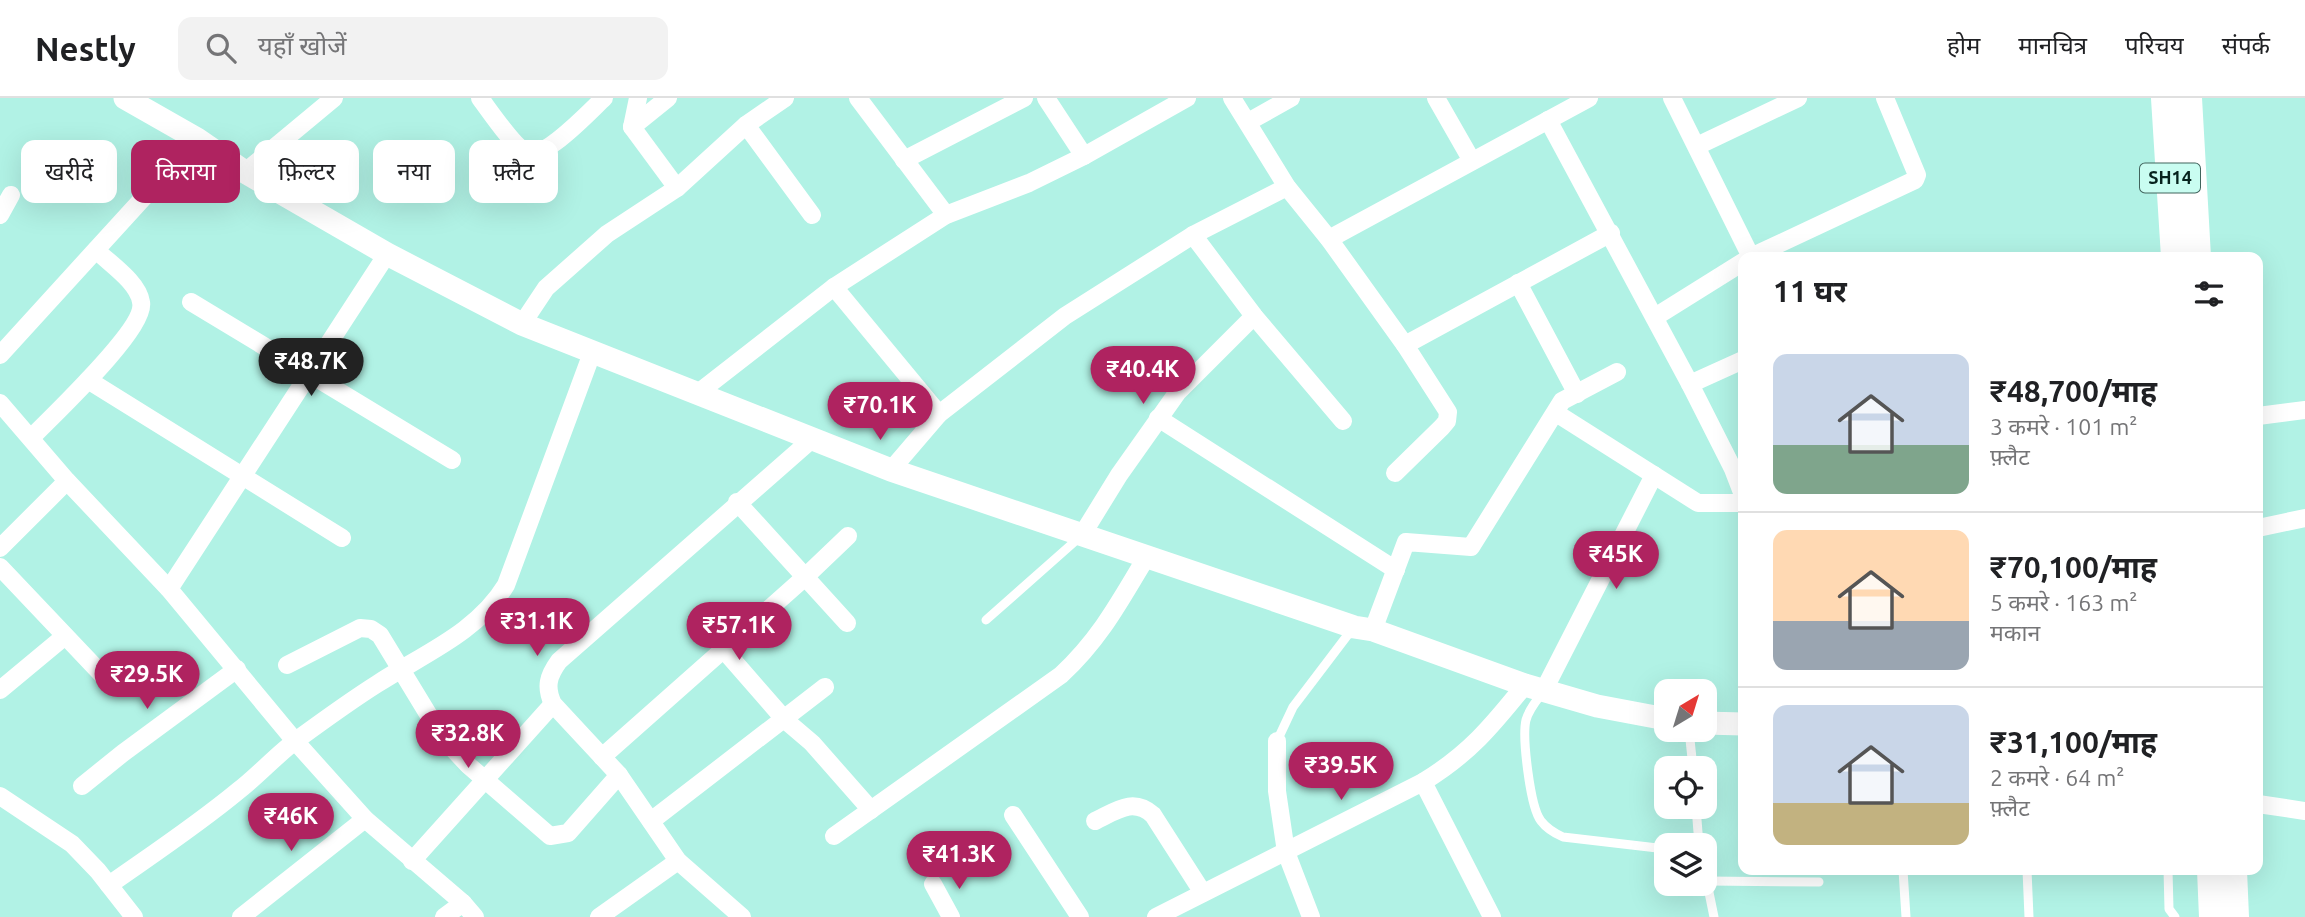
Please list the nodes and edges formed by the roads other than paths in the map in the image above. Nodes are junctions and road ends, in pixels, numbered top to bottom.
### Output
1 (125, 98) edge
2 (334, 98) edge
3 (480, 98) edge
4 (604, 98) edge
5 (638, 98) edge
6 (668, 98) edge
7 (858, 98) edge
8 (1024, 98) edge
9 (1046, 98) edge
10 (1187, 98) edge
11 (1232, 98) edge
12 (1291, 98) edge
13 (1436, 98) edge
14 (1589, 98) edge
15 (1672, 98) edge
16 (1798, 98) edge
17 (1885, 98) edge
18 (2165, 98) edge
19 (2188, 98) edge
20 (775, 101) edge
21 (154, 104) edge
22 (1548, 120) junction
23 (1248, 122) junction
24 (746, 125) junction
25 (632, 127) junction
26 (197, 139) junction
27 (1697, 146) junction
28 (1084, 156) junction
29 (904, 160) junction
30 (1472, 161) junction
31 (245, 172) junction
32 (1287, 187) junction
33 (677, 188) junction
34 (11, 195) dead end
35 (0, 215) edge
36 (812, 215) dead end
37 (946, 215) junction
38 (1611, 233) junction
39 (1194, 235) junction
40 (1329, 239) junction
41 (96, 250) junction
42 (1749, 252) edge
43 (1762, 252) edge
44 (2175, 252) edge
45 (2197, 252) edge
46 (387, 254) junction
47 (1738, 265) edge
48 (1518, 283) junction
49 (834, 287) junction
50 (191, 302) dead end
51 (1254, 316) junction
52 (1655, 317) junction
53 (523, 324) junction
54 (1405, 345) junction
55 (592, 353) junction
56 (0, 355) edge
57 (1738, 362) edge
58 (1617, 372) dead end
59 (308, 374) junction
60 (88, 380) junction
61 (1690, 384) junction
62 (698, 393) junction
63 (1577, 394) junction
64 (0, 403) edge
65 (2305, 410) edge
66 (1556, 413) junction
67 (939, 414) junction
68 (2263, 415) edge
69 (1158, 418) junction
70 (1343, 421) dead end
71 (30, 438) junction
72 (811, 439) junction
73 (452, 460) dead end
74 (1738, 467) edge
75 (891, 470) junction
76 (1395, 473) dead end
77 (1654, 475) junction
78 (243, 476) junction
79 (67, 481) junction
80 (737, 502) junction
81 (1738, 503) edge
82 (2305, 518) edge
83 (2263, 527) edge
84 (1082, 535) junction
85 (848, 536) dead end
86 (342, 538) dead end
87 (0, 548) edge
88 (1147, 556) junction
89 (0, 567) edge
90 (1396, 570) junction
91 (804, 578) junction
92 (169, 589) junction
93 (986, 620) dead end
94 (847, 623) dead end
95 (1363, 628) junction
96 (65, 636) junction
97 (724, 650) junction
98 (287, 665) dead end
99 (237, 669) junction
100 (400, 670) junction
101 (111, 684) dead end
102 (1534, 687) junction
103 (825, 688) dead end
104 (0, 690) edge
105 (552, 704) junction
106 (1654, 717) edge
107 (785, 720) junction
108 (1717, 723) edge
109 (1738, 724) edge
110 (295, 741) junction
111 (1277, 741) joint
112 (602, 757) junction
113 (619, 775) junction
114 (485, 780) junction
115 (1423, 782) junction
116 (82, 786) dead end
117 (0, 796) edge
118 (2263, 805) edge
119 (871, 810) junction
120 (2305, 811) edge
121 (1013, 815) dead end
122 (365, 819) junction
123 (651, 821) junction
124 (1095, 821) dead end
125 (834, 836) dead end
126 (1654, 848) edge
127 (1286, 852) junction
128 (412, 860) junction
129 (678, 861) junction
130 (1903, 875) edge
131 (2027, 875) edge
132 (2168, 875) edge
133 (2211, 875) edge
134 (2233, 875) edge
135 (1717, 881) edge
136 (1819, 882) dead end
137 (109, 884) junction
138 (933, 884) dead end
139 (1203, 894) junction
140 (1710, 896) edge
141 (463, 902) junction
142 (134, 917) edge
143 (241, 917) edge
144 (444, 917) edge
145 (475, 917) edge
146 (599, 917) edge
147 (742, 917) edge
148 (951, 917) edge
149 (1080, 917) edge
150 (1156, 917) edge
151 (1311, 917) edge
152 (1492, 917) edge
153 (1714, 917) edge
154 (1906, 917) edge
155 (2029, 917) edge
156 (2175, 917) edge
157 (2213, 917) edge
158 (2235, 917) edge

1 - 21 street
2 - 31 street
3 - 4 street
5 - 25 street
6 - 25 street
7 - 29 street
8 - 29 street
9 - 28 street
10 - 28 street
11 - 23 street
12 - 23 street
13 - 30 street
14 - 22 street
15 - 27 street
16 - 27 street
17 - 43 street
18 - 44 main road, SH14
19 - 45 main road, SH14
20 - 24 street
21 - 26 street
22 - 30 street
22 - 38 street
23 - 32 street
24 - 33 street
24 - 36 street
25 - 33 street
26 - 31 street
26 - 41 street
27 - 42 street
28 - 37 street
29 - 37 street
30 - 40 street
31 - 46 street
32 - 39 street
32 - 40 street
33 - 53 street
34 - 35 street
37 - 49 street
38 - 48 street
38 - 52 street
39 - 51 street
39 - 67 street
40 - 54 street
41 - 56 street
41 - 60 street
46 - 53 street
46 - 59 street
47 - 52 street
48 - 54 street
48 - 63 street
49 - 62 street
49 - 67 street
50 - 59 street
51 - 69 street
51 - 70 street
52 - 61 street
53 - 55 street
54 - 76 street
55 - 62 street
55 - 100 street
57 - 61 street
58 - 63 street
59 - 73 street
59 - 78 street
60 - 71 street
60 - 78 street
61 - 74 street
62 - 72 street
63 - 66 street
64 - 71 street
65 - 68 street
66 - 77 street
66 - 90 street
67 - 75 street
69 - 84 street
69 - 90 street
71 - 79 street
72 - 75 street
72 - 80 street
75 - 84 street
77 - 81 street
77 - 102 street
78 - 86 street
78 - 92 street
79 - 87 street
79 - 92 street
80 - 91 street
80 - 105 street
82 - 83 street
84 - 88 street
84 - 93 lane
85 - 91 street
88 - 95 street
88 - 119 street
89 - 96 street
90 - 95 street
91 - 94 street
91 - 97 street
92 - 99 street
95 - 102 street
95 - 111 lane
96 - 101 street
96 - 104 street
97 - 107 street
97 - 112 street
98 - 100 street
99 - 110 street
99 - 116 street
100 - 110 street
100 - 114 street
102 - 106 street
102 - 115 street
102 - 126 lane
103 - 107 street
105 - 112 street
105 - 114 street
107 - 119 street
107 - 123 street
108 - 109 street
110 - 122 street
110 - 137 street
111 - 127 street
112 - 113 street
113 - 114 street
113 - 123 street
114 - 128 street
115 - 127 street
115 - 152 street
117 - 137 street
118 - 120 street
119 - 125 street
121 - 149 street
122 - 128 street
122 - 143 street
123 - 129 street
124 - 139 street
127 - 139 street
127 - 151 street
128 - 141 street
129 - 146 street
129 - 147 street
130 - 154 lane
131 - 155 lane
132 - 156 lane
133 - 157 main road
134 - 158 main road
135 - 136 lane
137 - 142 street
138 - 148 street
139 - 150 street
140 - 153 lane
141 - 144 street
141 - 145 street

